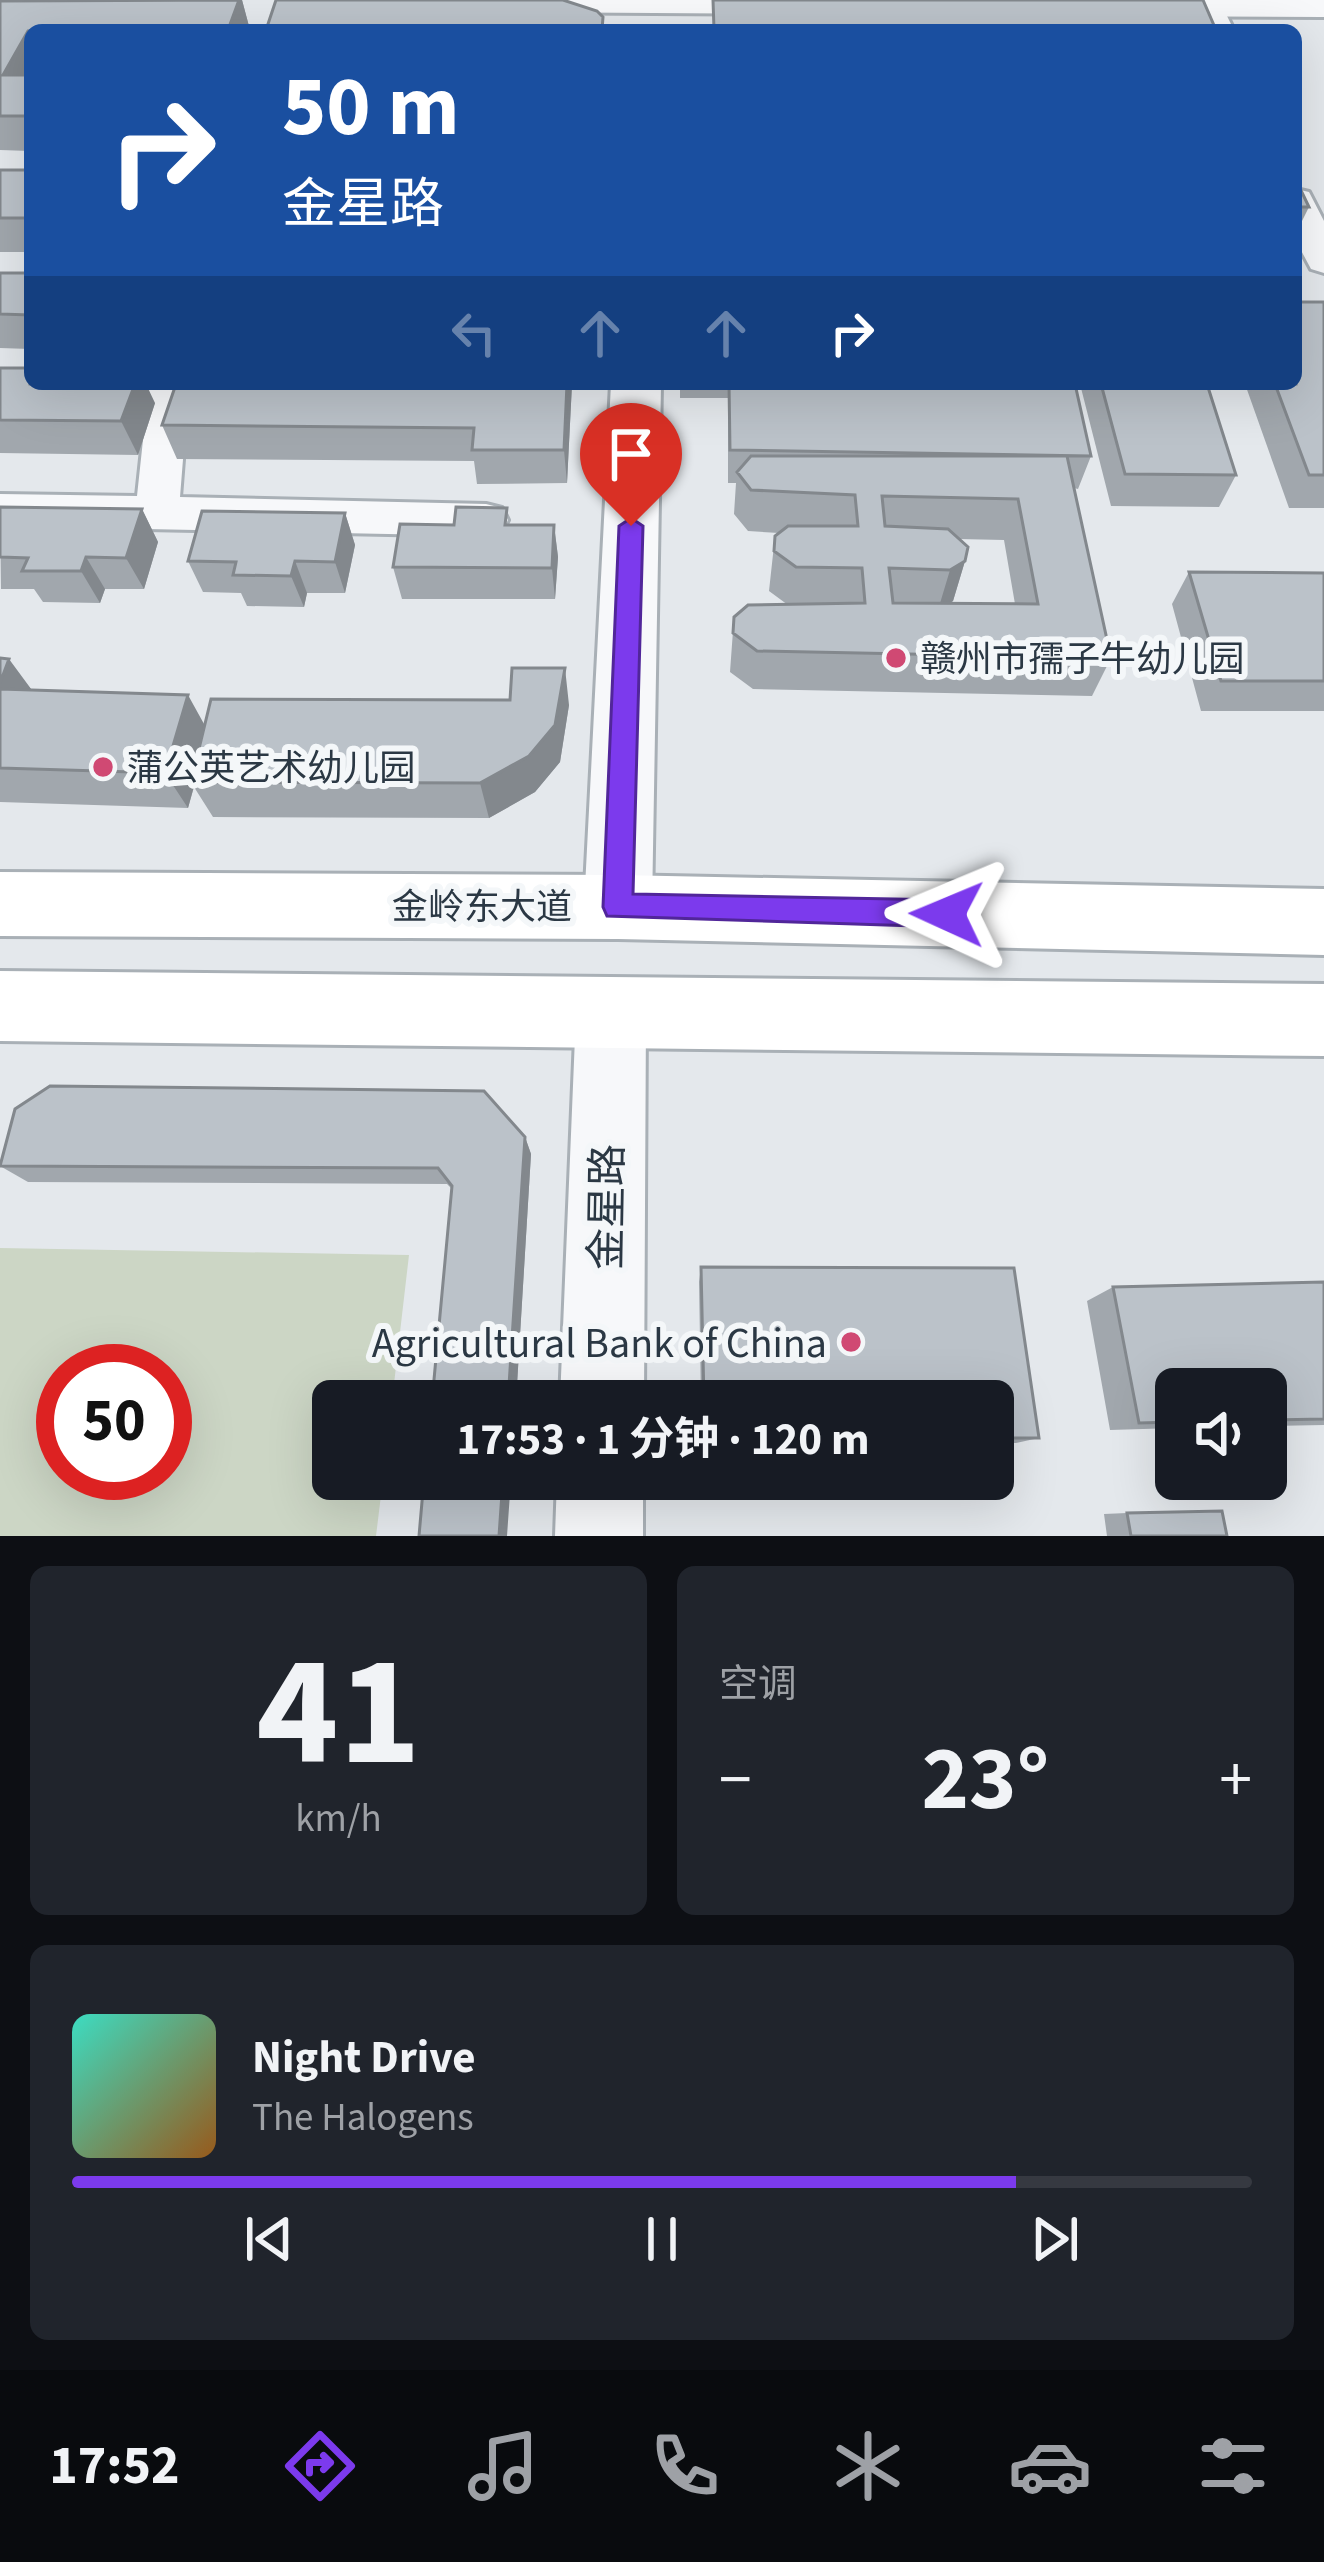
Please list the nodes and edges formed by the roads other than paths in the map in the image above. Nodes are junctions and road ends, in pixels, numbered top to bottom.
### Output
1 (353, 0) edge
2 (835, 3) edge
3 (1090, 4) edge
4 (1324, 4) edge
5 (649, 11) edge
6 (1212, 17) edge
7 (1302, 213) edge
8 (1324, 260) edge
9 (168, 390) edge
10 (636, 390) edge
11 (0, 510) edge
12 (157, 512) junction
13 (486, 520) edge
14 (0, 904) edge
15 (618, 907) junction
16 (1324, 922) edge
17 (0, 1006) edge
18 (611, 1012) junction
19 (1324, 1020) edge
20 (602, 1380) edge
21 (600, 1500) edge
22 (599, 1536) edge

1 - 5 street
2 - 5 street
3 - 6 street
4 - 6 street
7 - 8 street
9 - 12 street
10 - 15 street
11 - 12 street
12 - 13 street
14 - 15 main road, 金岭东大道
15 - 16 main road, 金岭东大道
17 - 18 main road
18 - 19 main road
18 - 20 street, 金星路
21 - 22 street

